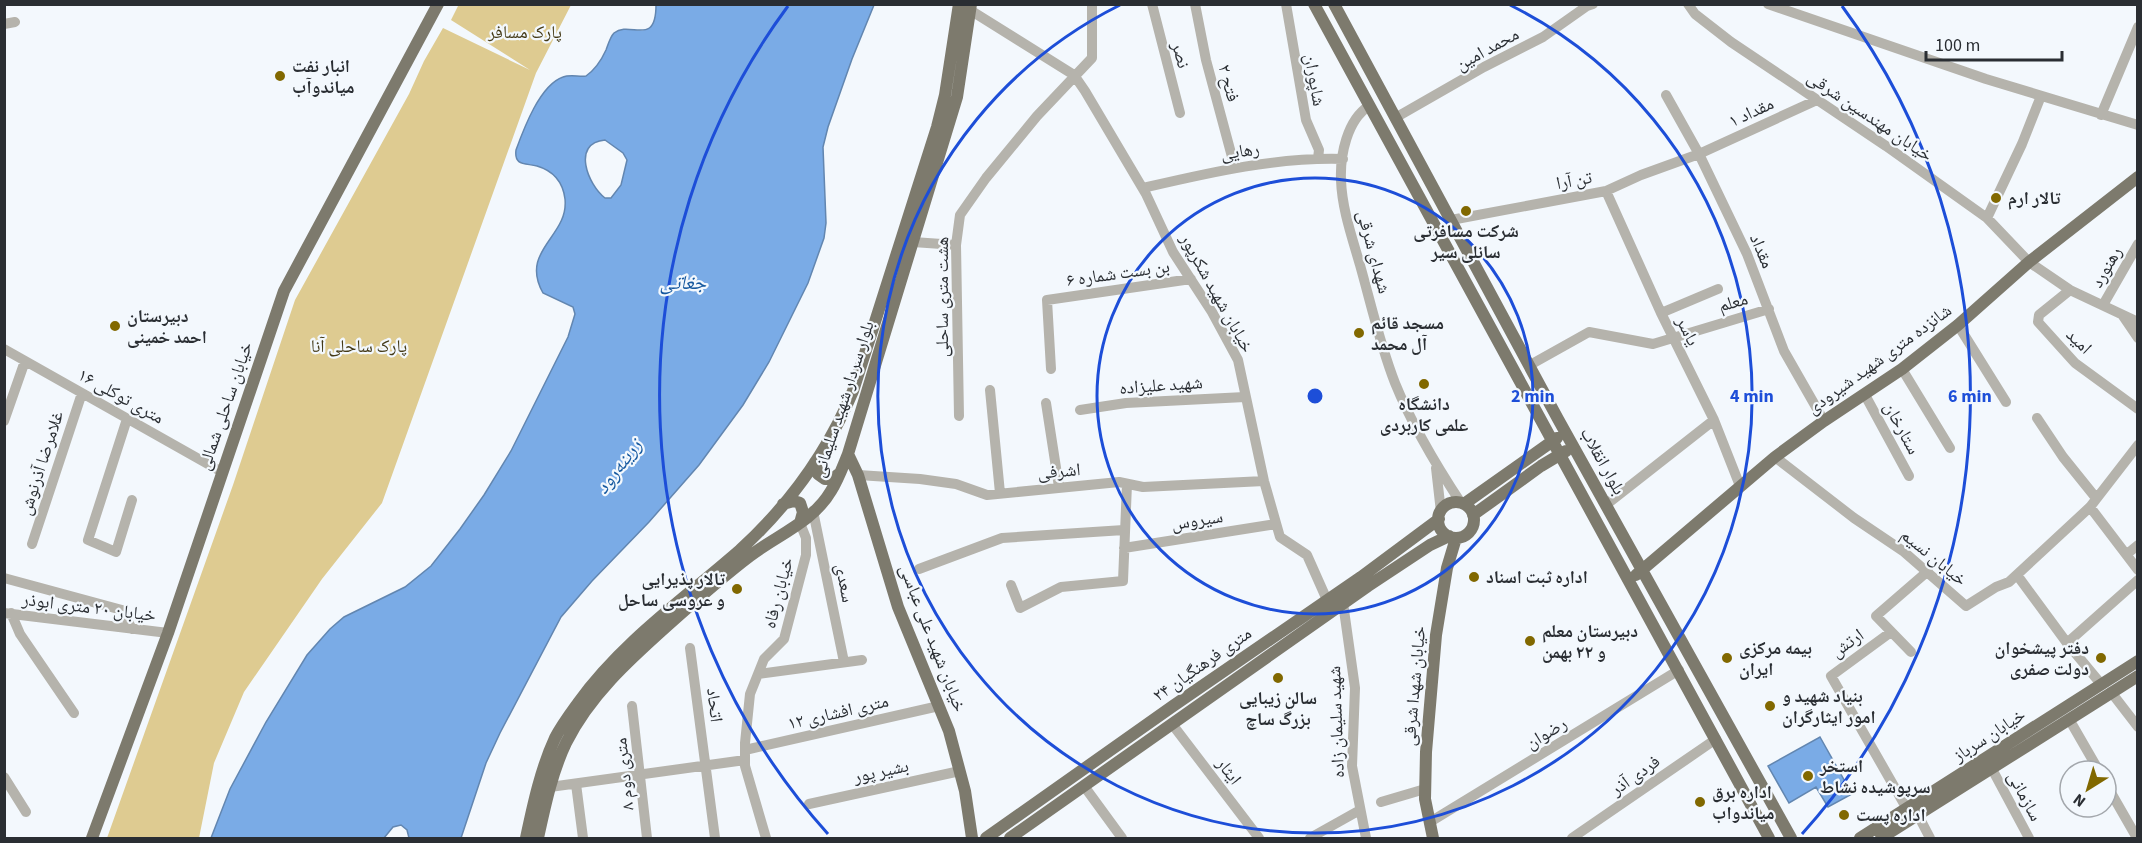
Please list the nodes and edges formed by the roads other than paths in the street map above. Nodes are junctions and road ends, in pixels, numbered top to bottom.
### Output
1 (438, 4) edge
2 (1092, 4) edge
3 (1152, 4) edge
4 (1195, 4) edge
5 (1286, 4) edge
6 (1314, 4) edge
7 (1334, 4) edge
8 (1593, 4) edge
9 (1688, 4) edge
10 (1768, 4) edge
11 (967, 6) edge
12 (2138, 27) edge
13 (1074, 75) junction
14 (1666, 95) dead end
15 (2041, 96) junction
16 (1384, 98) junction
17 (1817, 100) junction
18 (1369, 106) junction
19 (1180, 113) dead end
20 (2101, 115) junction
21 (1395, 118) junction
22 (2138, 125) edge
23 (1699, 154) junction
24 (1318, 158) junction
25 (1343, 159) junction
26 (1235, 168) junction
27 (2138, 177) edge
28 (1143, 188) junction
29 (1605, 191) junction
30 (1988, 218) junction
31 (1451, 220) junction
32 (913, 242) junction
33 (2138, 244) edge
34 (956, 245) junction
35 (2029, 262) junction
36 (1191, 279) junction
37 (1718, 289) dead end
38 (2070, 290) junction
39 (2103, 305) junction
40 (1769, 309) junction
41 (1661, 313) junction
42 (2123, 316) junction
43 (2138, 322) edge
44 (1958, 325) junction
45 (1672, 337) junction
46 (2138, 338) edge
47 (4, 349) edge
48 (25, 361) junction
49 (1530, 364) junction
50 (1052, 369) dead end
51 (1902, 369) junction
52 (990, 390) dead end
53 (82, 393) junction
54 (1865, 395) junction
55 (1245, 397) junction
56 (2006, 402) dead end
57 (1046, 403) dead end
58 (2138, 409) edge
59 (1080, 410) dead end
60 (959, 416) dead end
61 (127, 418) junction
62 (2037, 418) dead end
63 (1714, 420) junction
64 (4, 421) edge
65 (1824, 421) junction
66 (1566, 433) junction
67 (1552, 442) junction
68 (2138, 445) edge
69 (1574, 446) junction
70 (1950, 448) dead end
71 (848, 454) junction
72 (1559, 455) junction
73 (1775, 457) junction
74 (815, 462) junction
75 (1436, 465) junction
76 (222, 472) junction
77 (840, 473) junction
78 (858, 475) junction
79 (1909, 476) dead end
80 (1264, 481) junction
81 (1127, 484) junction
82 (1740, 486) junction
83 (1059, 487) junction
84 (1000, 494) junction
85 (132, 500) dead end
86 (2093, 503) junction
87 (783, 504) junction
88 (1463, 504) junction
89 (1606, 504) junction
90 (813, 511) junction
91 (1473, 514) junction
92 (1440, 516) junction
93 (800, 523) junction
94 (1276, 524) junction
95 (1124, 530) junction
96 (1452, 537) junction
97 (32, 544) dead end
98 (2138, 545) edge
99 (1124, 548) junction
100 (2127, 554) junction
101 (919, 569) dead end
102 (2138, 570) edge
103 (1643, 571) junction
104 (1928, 571) junction
105 (2017, 575) junction
106 (4, 578) edge
107 (1629, 580) junction
108 (2138, 580) edge
109 (1011, 585) dead end
110 (1327, 600) junction
111 (1343, 603) junction
112 (8, 613) edge
113 (132, 629) junction
114 (1891, 632) junction
115 (168, 633) junction
116 (2067, 643) junction
117 (690, 648) dead end
118 (1911, 652) dead end
119 (862, 660) dead end
120 (2138, 661) edge
121 (844, 662) junction
122 (1679, 670) junction
123 (758, 674) junction
124 (2138, 676) edge
125 (2101, 684) junction
126 (2112, 693) junction
127 (632, 706) dead end
128 (939, 706) junction
129 (74, 713) dead end
130 (2069, 719) junction
131 (1172, 724) junction
132 (2138, 727) edge
133 (1716, 739) junction
134 (745, 755) junction
135 (2092, 759) edge
136 (706, 766) junction
137 (1992, 769) junction
138 (960, 771) junction
139 (641, 775) junction
140 (1077, 775) junction
141 (4, 777) edge
142 (576, 784) junction
143 (1084, 786) junction
144 (550, 787) junction
145 (1425, 789) junction
146 (1381, 802) dead end
147 (809, 804) dead end
148 (2118, 805) edge
149 (1360, 810) junction
150 (26, 812) dead end
151 (1912, 812) junction
152 (1430, 822) junction
153 (1782, 824) junction
154 (1768, 835) edge
155 (92, 838) edge
156 (526, 838) edge
157 (538, 838) edge
158 (583, 838) edge
159 (647, 838) edge
160 (715, 838) edge
161 (766, 838) edge
162 (972, 838) edge
163 (986, 838) edge
164 (1010, 838) edge
165 (1122, 838) edge
166 (1259, 838) edge
167 (1310, 838) edge
168 (1366, 838) edge
169 (1434, 838) edge
170 (1572, 838) edge
171 (1791, 838) edge
172 (1860, 838) edge
173 (1881, 838) edge
174 (1930, 838) edge
175 (2029, 838) edge
176 (2137, 838) edge

1 - 76 main road, خیابان ساحلی شمالی
2 - 13 street
3 - 19 street, نصر
4 - 26 street, فتح ۲
5 - 24 street, شاپوران
6 - 18 main road, بلوار انقلاب
7 - 16 main road, بلوار انقلاب
8 - 21 street, محمد امین
9 - 17 street, خیابان مهندسین شرقی
10 - 15 street
11 - 13 street
11 - 32 main road, بلوار سردار شهید سلیمانی
11 - 74 main road, بلوار سردار شهید سلیمانی
12 - 20 street
13 - 28 street, خیابان شهید شکرپور
13 - 34 street, هشت متری ساحلی
14 - 23 street, مقداد
15 - 20 street
15 - 30 street
16 - 18 main road
16 - 21 main road, بلوار انقلاب
17 - 23 street, مقداد ۱
17 - 30 street, خیابان مهندسین شرقی
18 - 25 street, شهدای شرقی
18 - 67 main road, بلوار انقلاب
20 - 22 street
21 - 31 main road, بلوار انقلاب
23 - 29 street, تن آرا
23 - 40 street, مقداد
24 - 25 street, رهایی
24 - 26 street, رهایی
25 - 75 street, شهدای شرقی
26 - 28 street, رهایی
27 - 35 main road, شانزده متری شهید شیرودی
28 - 36 street, خیابان شهید شکرپور
29 - 31 street, تن آرا
29 - 41 street, یاسر
30 - 35 street, خیابان مهندسین شرقی
31 - 49 main road, بلوار انقلاب
32 - 34 street
32 - 71 main road, بلوار سردار شهید سلیمانی
33 - 39 street, رهنورد
34 - 60 street, هشت متری ساحلی
35 - 38 street, خیابان مهندسین شرقی
35 - 44 main road, شانزده متری شهید شیرودی
36 - 50 street, بن بست شماره ۶
36 - 55 street, خیابان شهید شکرپور
37 - 41 street
38 - 39 street, خیابان مهندسین شرقی
38 - 58 street, امید
39 - 42 street, خیابان مهندسین شرقی
40 - 45 street, معلم
40 - 65 street, مقداد
41 - 45 street, یاسر
42 - 43 street, خیابان مهندسین شرقی
42 - 46 street
44 - 51 main road, شانزده متری شهید شیرودی
44 - 56 street
45 - 49 street, معلم
45 - 63 street, یاسر
47 - 48 street, ۱۶ متری توکلی
48 - 53 street, ۱۶ متری توکلی
48 - 64 street
49 - 66 main road, بلوار انقلاب
51 - 54 main road, شانزده متری شهید شیرودی
51 - 70 street
52 - 84 street
53 - 61 street, ۱۶ متری توکلی
53 - 97 street, غلامرضا آذرنوش
54 - 65 main road, شانزده متری شهید شیرودی
54 - 79 street, ستارخان
55 - 59 street, شهید علیزاده
55 - 80 street, خیابان شهید شکرپور
57 - 83 street
61 - 76 street, ۱۶ متری توکلی
61 - 85 street
62 - 86 street
63 - 82 street, یاسر
63 - 89 street
65 - 73 main road, شانزده متری شهید شیرودی
66 - 67 main road
66 - 69 main road, بلوار انقلاب
67 - 72 main road, بلوار انقلاب
67 - 88 main road
68 - 86 street, خیابان نسیم
69 - 72 main road
69 - 89 main road, بلوار انقلاب
71 - 77 main road, بلوار سردار شهید سلیمانی
71 - 78 main road, خیابان شهید علی عباسی
72 - 91 main road
72 - 107 main road, بلوار انقلاب
73 - 82 main road, شانزده متری شهید شیرودی
73 - 104 street, خیابان نسیم
74 - 77 main road
74 - 87 main road, بلوار سردار شهید سلیمانی
75 - 88 street, شهدای شرقی
75 - 92 street
76 - 115 main road, خیابان ساحلی شمالی
77 - 90 main road, بلوار سردار شهید سلیمانی
78 - 84 street, اشرفی
78 - 128 main road, خیابان شهید علی عباسی
80 - 81 street, اشرفی
80 - 94 street, خیابان شهید شکرپور
81 - 83 street, اشرفی
81 - 95 street
82 - 103 main road, شانزده متری شهید شیرودی
83 - 84 street, اشرفی
86 - 100 street
86 - 105 street, خیابان نسیم
87 - 93 main road
87 - 156 main road, بلوار سردار شهید سلیمانی
88 - 91 main road
88 - 92 main road
89 - 103 main road, بلوار انقلاب
90 - 93 main road, بلوار سردار شهید سلیمانی
90 - 121 street, سعدی
91 - 96 main road
92 - 96 main road
92 - 110 main road, ۲۴ متری فرهنگیان
93 - 123 street, خیابان رفاه
93 - 144 main road, بلوار سردار شهید سلیمانی
94 - 99 street, سیروس
94 - 110 street, خیابان شهید شکرپور
95 - 99 street
95 - 101 street
96 - 111 main road, ۲۴ متری فرهنگیان
96 - 145 main road, خیابان شهدا شرقی
98 - 100 street
99 - 109 street
100 - 102 street
103 - 107 main road, شانزده متری شهید شیرودی
103 - 153 main road, بلوار انقلاب
104 - 105 street, خیابان نسیم
104 - 114 street
105 - 116 street
106 - 113 street
107 - 122 main road, بلوار انقلاب
108 - 116 street
110 - 140 main road, ۲۴ متری فرهنگیان
111 - 131 main road, ۲۴ متری فرهنگیان
111 - 149 street, شهید سلیمان زاده
112 - 113 street, خیابان ۲۰ متری ابوذر
112 - 129 street
113 - 115 street, خیابان ۲۰ متری ابوذر
114 - 118 street
114 - 151 street, ارتش
115 - 155 main road, خیابان ساحلی شمالی
116 - 125 street
117 - 136 street, اتحاد
119 - 121 street
120 - 125 main road, خیابان سرباز
121 - 123 street
122 - 133 main road, بلوار انقلاب
122 - 152 street, رضوان
123 - 134 street, خیابان رفاه
124 - 126 main road, خیابان سرباز
125 - 151 main road, خیابان سرباز
126 - 130 main road, خیابان سرباز
126 - 132 street
127 - 139 street, ۸ متری دوم
128 - 134 street, ۱۲ متری افشاری
128 - 138 main road, خیابان شهید علی عباسی
130 - 135 street
130 - 137 main road, خیابان سرباز
131 - 143 main road, ۲۴ متری فرهنگیان
131 - 166 street, ایثار
133 - 154 main road, بلوار انقلاب
133 - 170 street, فردی آذر
134 - 136 street, ۱۲ متری افشاری
134 - 161 street, خیابان رفاه
136 - 139 street, ۱۲ متری افشاری
136 - 160 street, اتحاد
137 - 151 main road, خیابان سرباز
137 - 175 street, سازمانی
138 - 147 street, بشیر پور
138 - 162 main road, خیابان شهید علی عباسی
139 - 142 street, ۱۲ متری افشاری
139 - 159 street, ۸ متری دوم
140 - 143 main road
140 - 163 main road, ۲۴ متری فرهنگیان
141 - 150 street
142 - 144 street, ۱۲ متری افشاری
142 - 158 street
143 - 164 main road, ۲۴ متری فرهنگیان
143 - 165 street
144 - 157 main road, بلوار سردار شهید سلیمانی
145 - 146 street
145 - 152 main road, خیابان شهدا شرقی
148 - 176 street
149 - 167 street
149 - 168 street, شهید سلیمان زاده
151 - 172 main road, خیابان سرباز
151 - 173 main road, خیابان سرباز
151 - 174 street
152 - 169 main road, خیابان شهدا شرقی
153 - 154 main road
153 - 171 main road, بلوار انقلاب

